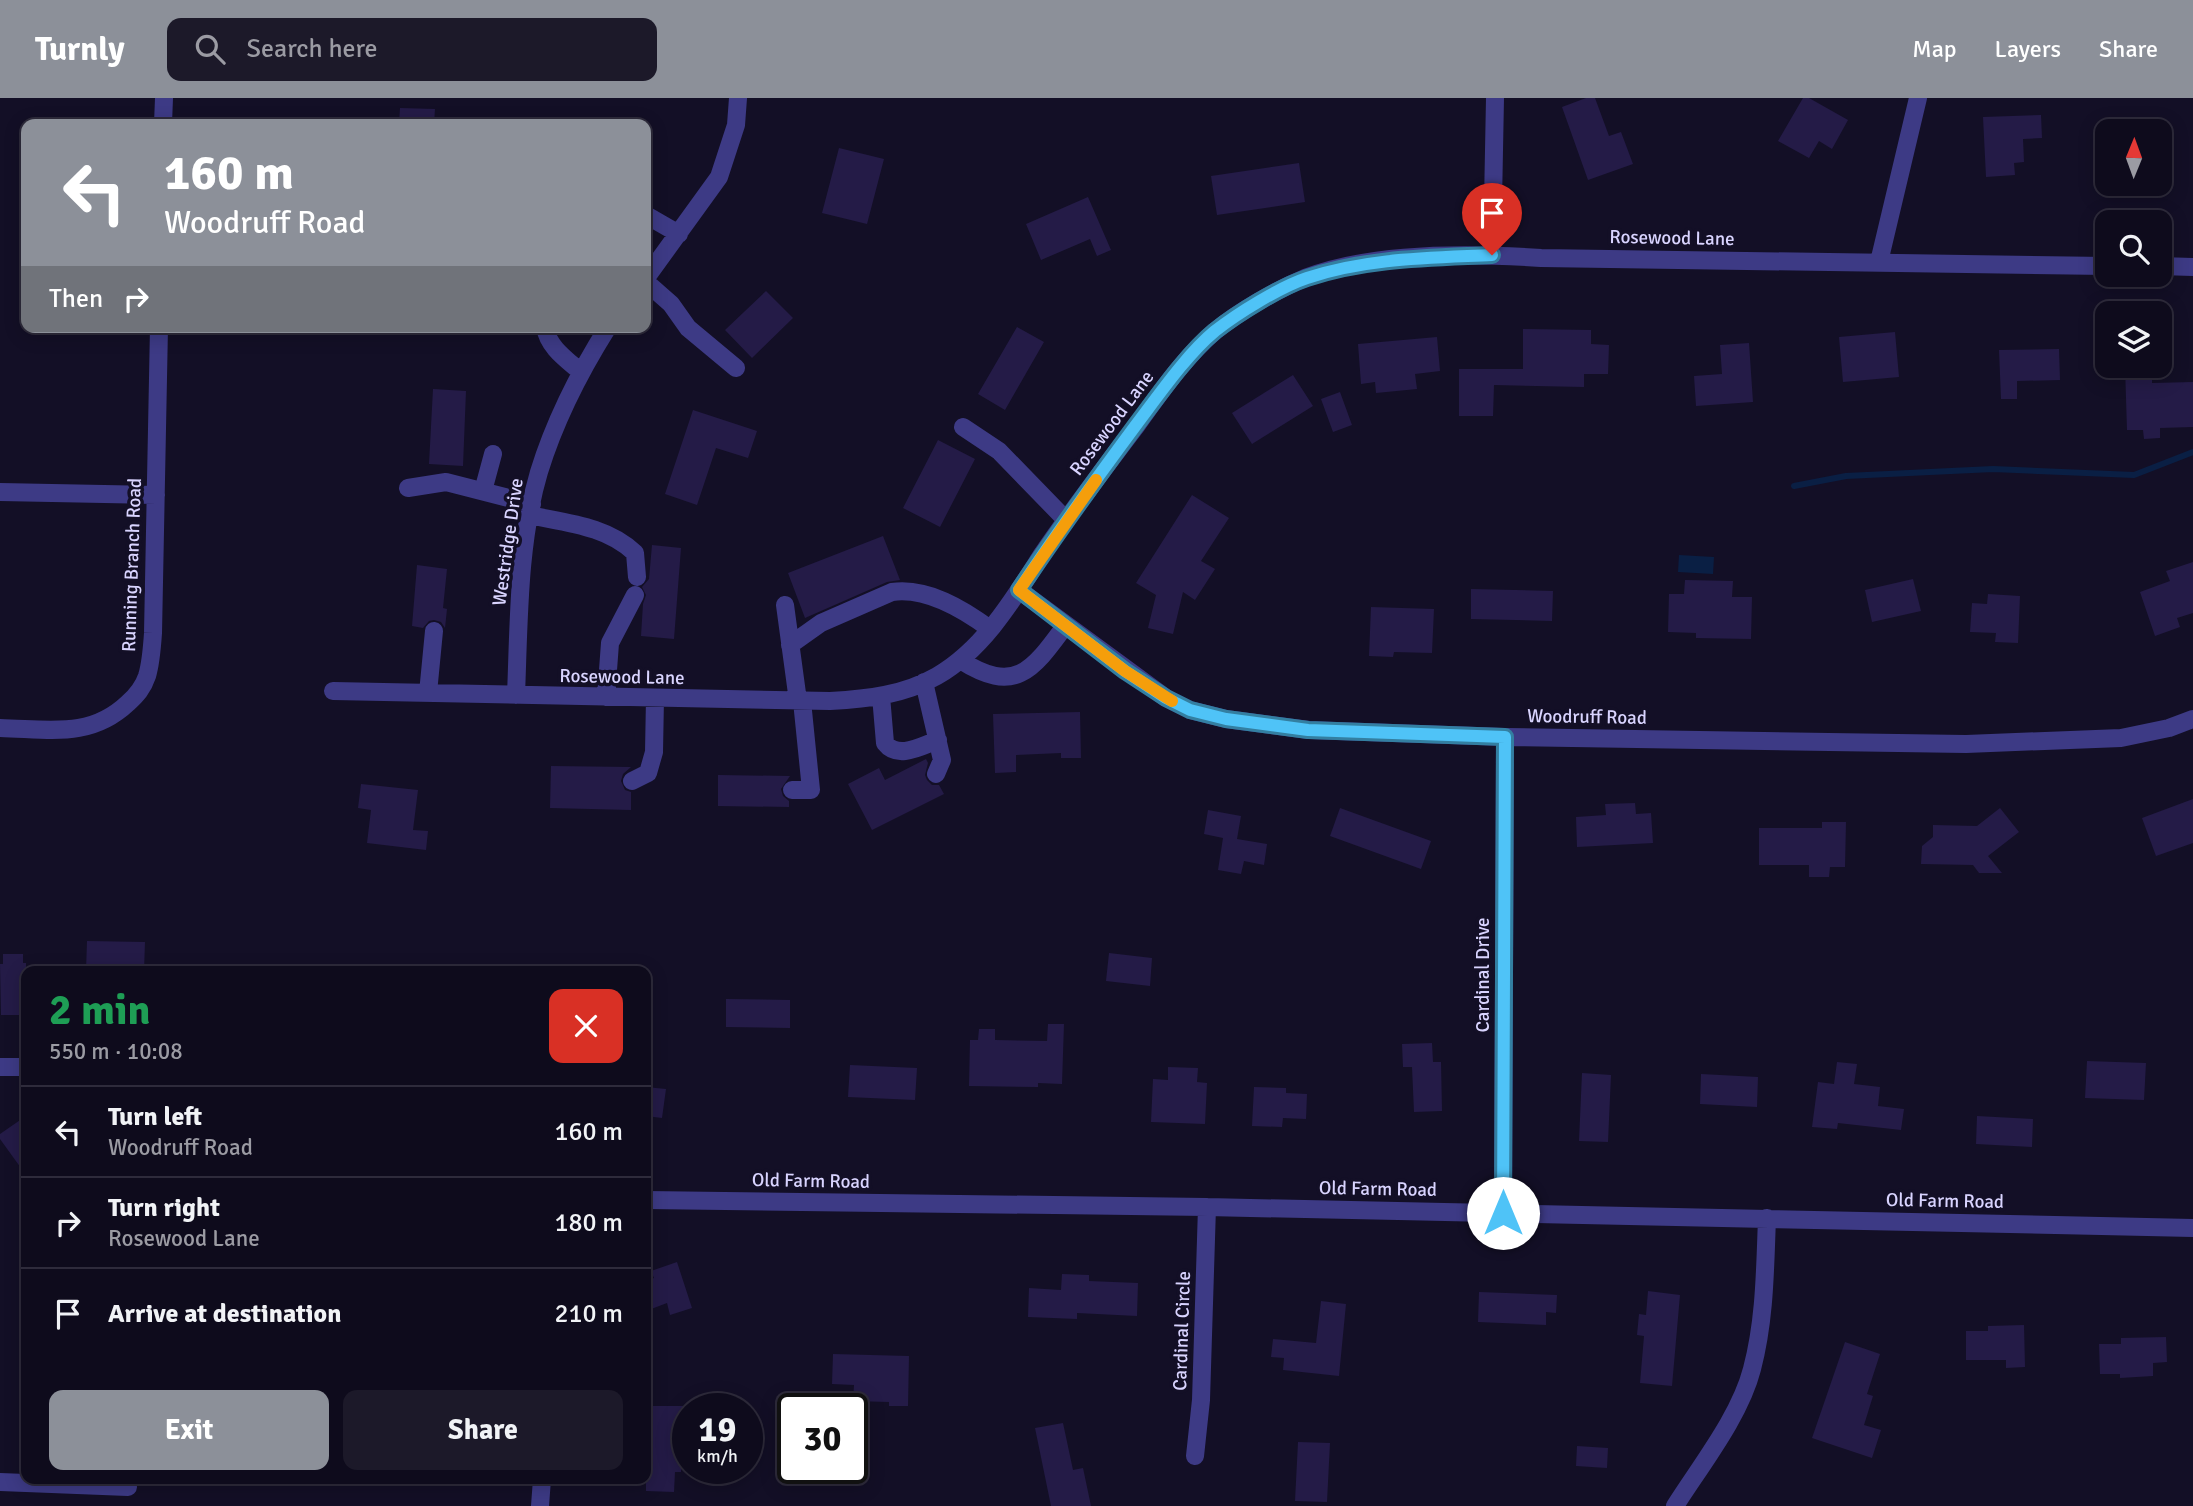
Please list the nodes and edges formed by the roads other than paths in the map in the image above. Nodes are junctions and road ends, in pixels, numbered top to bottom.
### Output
1 (164, 98) edge
2 (738, 98) edge
3 (1494, 98) edge
4 (1918, 98) edge
5 (163, 119) edge
6 (651, 218) edge
7 (679, 234) junction
8 (1492, 255) junction
9 (1880, 262) junction
10 (2095, 265) edge
11 (2172, 267) edge
12 (2193, 267) edge
13 (651, 273) edge
14 (651, 285) edge
15 (159, 333) edge
16 (546, 333) edge
17 (604, 333) edge
18 (736, 368) dead end
19 (581, 372) junction
20 (963, 427) dead end
21 (493, 454) dead end
22 (408, 488) dead end
23 (483, 491) junction
24 (0, 492) edge
25 (156, 495) junction
26 (531, 510) junction
27 (1066, 520) junction
28 (1019, 590) junction
29 (785, 605) dead end
30 (1065, 626) junction
31 (990, 629) junction
32 (434, 631) dead end
33 (790, 645) junction
34 (960, 660) junction
35 (924, 682) junction
36 (333, 691) dead end
37 (428, 693) junction
38 (516, 695) junction
39 (881, 696) junction
40 (606, 697) junction
41 (655, 698) junction
42 (800, 701) junction
43 (2193, 719) edge
44 (0, 728) edge
45 (1505, 737) junction
46 (938, 740) junction
47 (936, 774) dead end
48 (632, 781) dead end
49 (792, 790) dead end
50 (0, 1067) edge
51 (21, 1067) edge
52 (651, 1200) edge
53 (1207, 1207) junction
54 (1503, 1213) junction
55 (1767, 1218) junction
56 (2193, 1228) edge
57 (1195, 1456) dead end
58 (0, 1482) edge
59 (21, 1482) edge
60 (128, 1484) edge
61 (542, 1484) edge
62 (127, 1506) edge
63 (541, 1506) edge
64 (1675, 1506) edge

1 - 5 street
2 - 7 street
3 - 8 street
4 - 9 street
6 - 7 street
7 - 13 street
8 - 9 street, Rosewood Lane
8 - 27 street, Rosewood Lane
9 - 10 street, Rosewood Lane
11 - 12 street
14 - 18 street
15 - 25 street, Running Branch Road
16 - 19 street
17 - 19 street, Westridge Drive
19 - 26 street, Westridge Drive
20 - 27 street
21 - 23 street
22 - 23 street
23 - 26 street
24 - 25 street
25 - 44 street, Running Branch Road
26 - 38 street, Westridge Drive
26 - 40 street
27 - 28 street, Rosewood Lane
28 - 30 street, Woodruff Road
28 - 31 street, Rosewood Lane
29 - 33 street
30 - 34 street
30 - 45 street, Woodruff Road
31 - 33 street
31 - 34 street, Rosewood Lane
32 - 37 street
33 - 42 street
34 - 35 street, Rosewood Lane
35 - 39 street, Rosewood Lane
35 - 46 street
36 - 37 street, Rosewood Lane
37 - 38 street, Rosewood Lane
38 - 40 street, Rosewood Lane
39 - 42 street, Rosewood Lane
39 - 46 street
40 - 41 street, Rosewood Lane
41 - 42 street, Rosewood Lane
41 - 48 street
42 - 49 street
43 - 45 street, Woodruff Road
45 - 54 street, Cardinal Drive
46 - 47 street
50 - 51 street
52 - 53 street, Old Farm Road
53 - 54 street, Old Farm Road
53 - 57 street, Cardinal Circle
54 - 55 street, Old Farm Road
55 - 56 street, Old Farm Road
55 - 64 street
58 - 59 street
60 - 62 street
61 - 63 street

